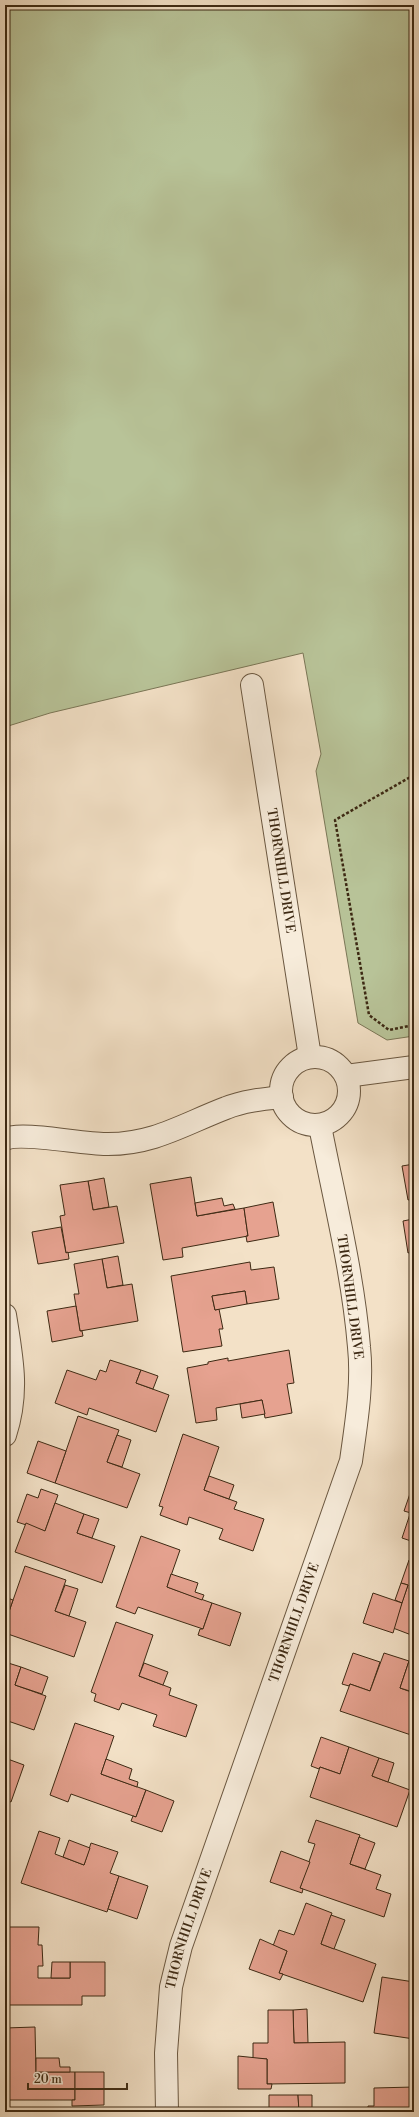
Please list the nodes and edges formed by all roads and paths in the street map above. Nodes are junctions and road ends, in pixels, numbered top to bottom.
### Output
1 (252, 685) dead end
2 (414, 775) edge
3 (414, 1025) edge
4 (310, 1058) junction
5 (414, 1067) edge
6 (346, 1076) junction
7 (282, 1097) junction
8 (320, 1126) junction
9 (5, 1139) edge
10 (5, 1315) edge
11 (5, 1435) edge
12 (167, 2112) edge

1 - 4 street, THORNHILL DRIVE
2 - 3 path
4 - 6 street
4 - 7 street
5 - 6 street
6 - 8 street
7 - 8 street
7 - 9 street
8 - 12 street, THORNHILL DRIVE
10 - 11 street

